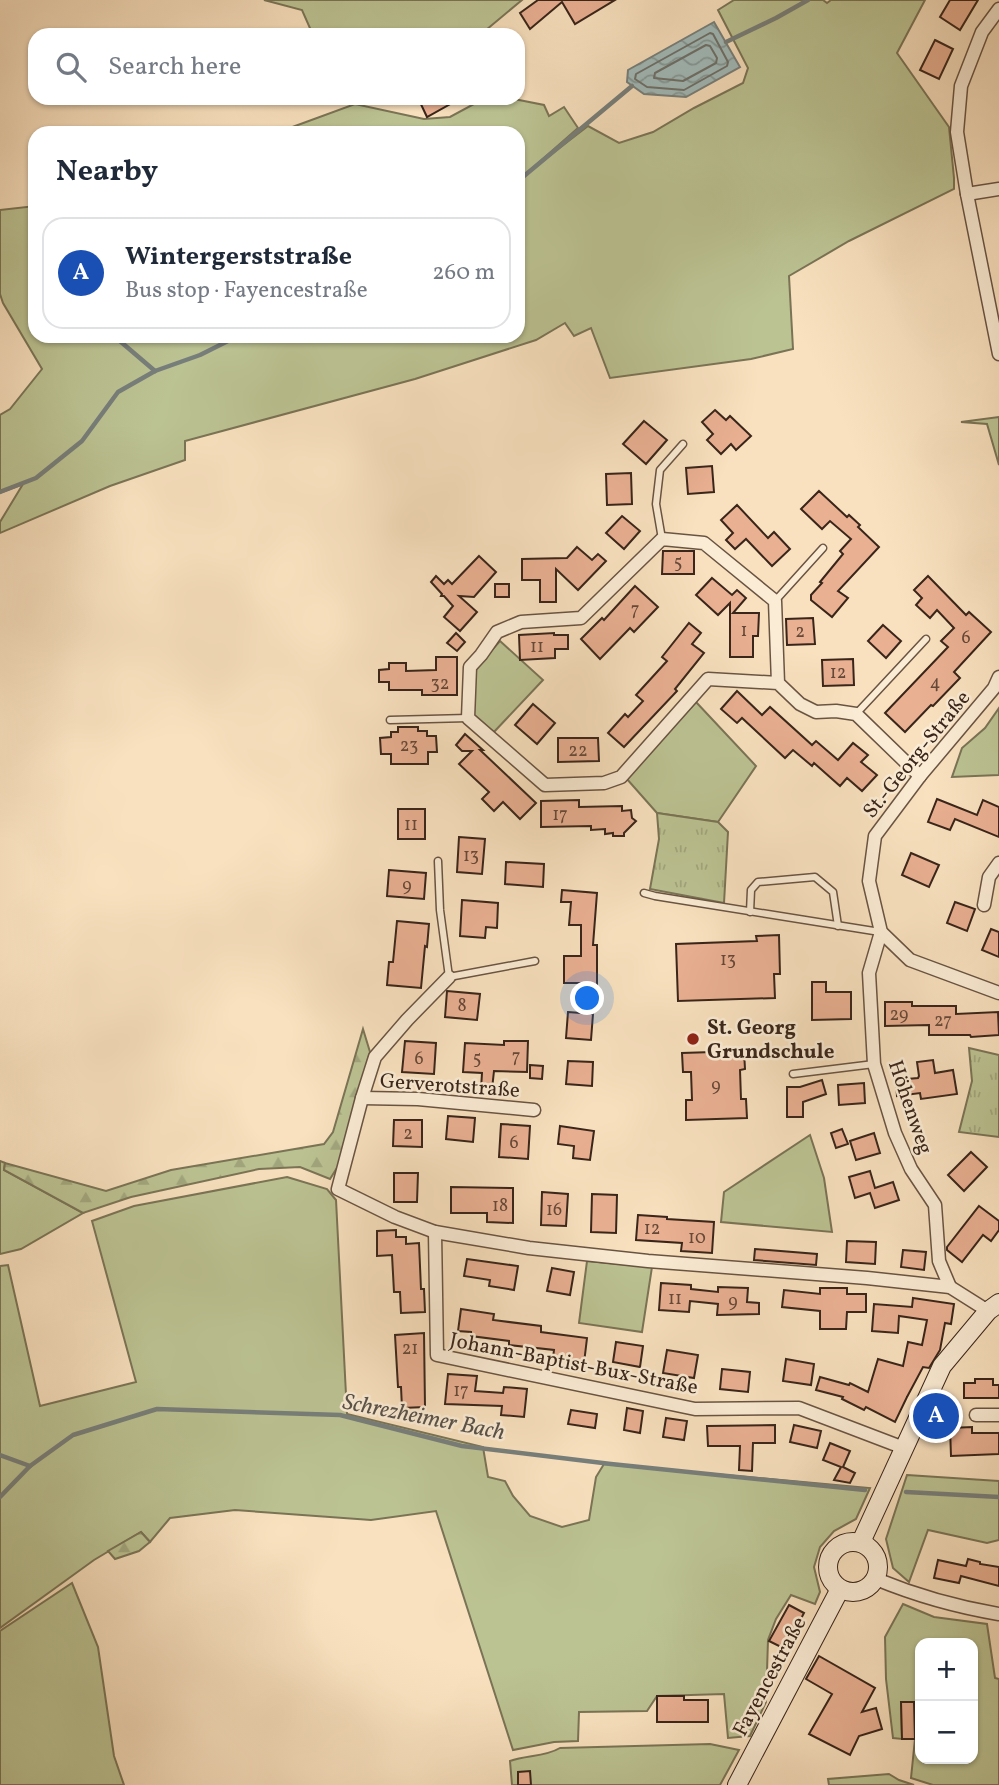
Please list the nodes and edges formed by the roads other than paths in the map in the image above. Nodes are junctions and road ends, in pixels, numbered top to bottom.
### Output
1 (999, 9) edge
2 (999, 189) edge
3 (967, 194) junction
4 (999, 354) edge
5 (683, 443) dead end
6 (662, 539) junction
7 (823, 548) dead end
8 (775, 601) junction
9 (926, 639) dead end
10 (999, 677) edge
11 (778, 683) junction
12 (856, 714) junction
13 (468, 718) junction
14 (390, 720) dead end
15 (920, 776) junction
16 (438, 861) dead end
17 (999, 863) edge
18 (644, 893) dead end
19 (984, 905) dead end
20 (750, 912) junction
21 (838, 926) junction
22 (881, 932) junction
23 (535, 961) dead end
24 (449, 977) junction
25 (999, 993) edge
26 (874, 1064) junction
27 (793, 1074) dead end
28 (362, 1098) junction
29 (534, 1110) dead end
30 (435, 1232) junction
31 (950, 1287) junction
32 (993, 1307) edge
33 (976, 1415) dead end
34 (999, 1415) edge
35 (904, 1448) junction
36 (861, 1542) junction
37 (876, 1579) junction
38 (840, 1589) junction
39 (999, 1614) edge
40 (737, 1785) edge

1 - 3 street
2 - 3 street
3 - 4 street
5 - 6 lane
6 - 8 street
6 - 13 street
7 - 8 lane
8 - 11 street
9 - 12 lane
10 - 15 street, St.-Georg-Straße
11 - 12 street
11 - 13 street
12 - 15 street
13 - 14 lane
15 - 22 street, St.-Georg-Straße
16 - 24 lane
17 - 19 street
18 - 20 lane
20 - 21 lane
20 - 21 lane
21 - 22 lane
22 - 25 street
22 - 26 street, Höhenweg
23 - 24 lane
24 - 28 street
26 - 27 lane
26 - 31 street, Höhenweg
28 - 29 street, Gerverotstraße
28 - 30 street
30 - 31 street
30 - 35 street, Johann-Baptist-Bux-Straße
31 - 32 street
32 - 35 street
33 - 34 street
35 - 36 street
36 - 37 street
36 - 38 street
37 - 38 street
37 - 39 street
38 - 40 street, Fayencestraße

